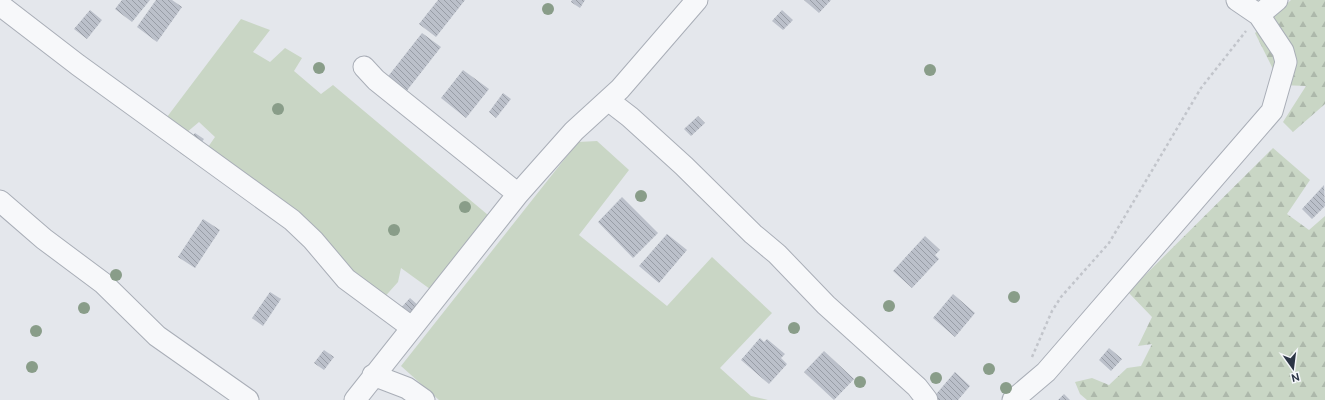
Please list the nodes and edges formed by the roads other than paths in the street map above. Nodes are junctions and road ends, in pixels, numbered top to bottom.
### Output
1 (697, 0) edge
2 (1237, 0) edge
3 (1277, 0) edge
4 (0, 5) edge
5 (1259, 15) junction
6 (364, 67) dead end
7 (608, 100) junction
8 (518, 194) junction
9 (0, 201) edge
10 (411, 327) junction
11 (373, 375) junction
12 (248, 400) edge
13 (355, 400) edge
14 (424, 400) edge
15 (927, 400) edge
16 (1013, 400) edge

1 - 7 street
2 - 5 street
3 - 5 street
4 - 10 street
5 - 16 street
6 - 8 street
7 - 8 street
7 - 15 street
8 - 10 street
9 - 12 street
10 - 11 street
11 - 13 street
11 - 14 street

